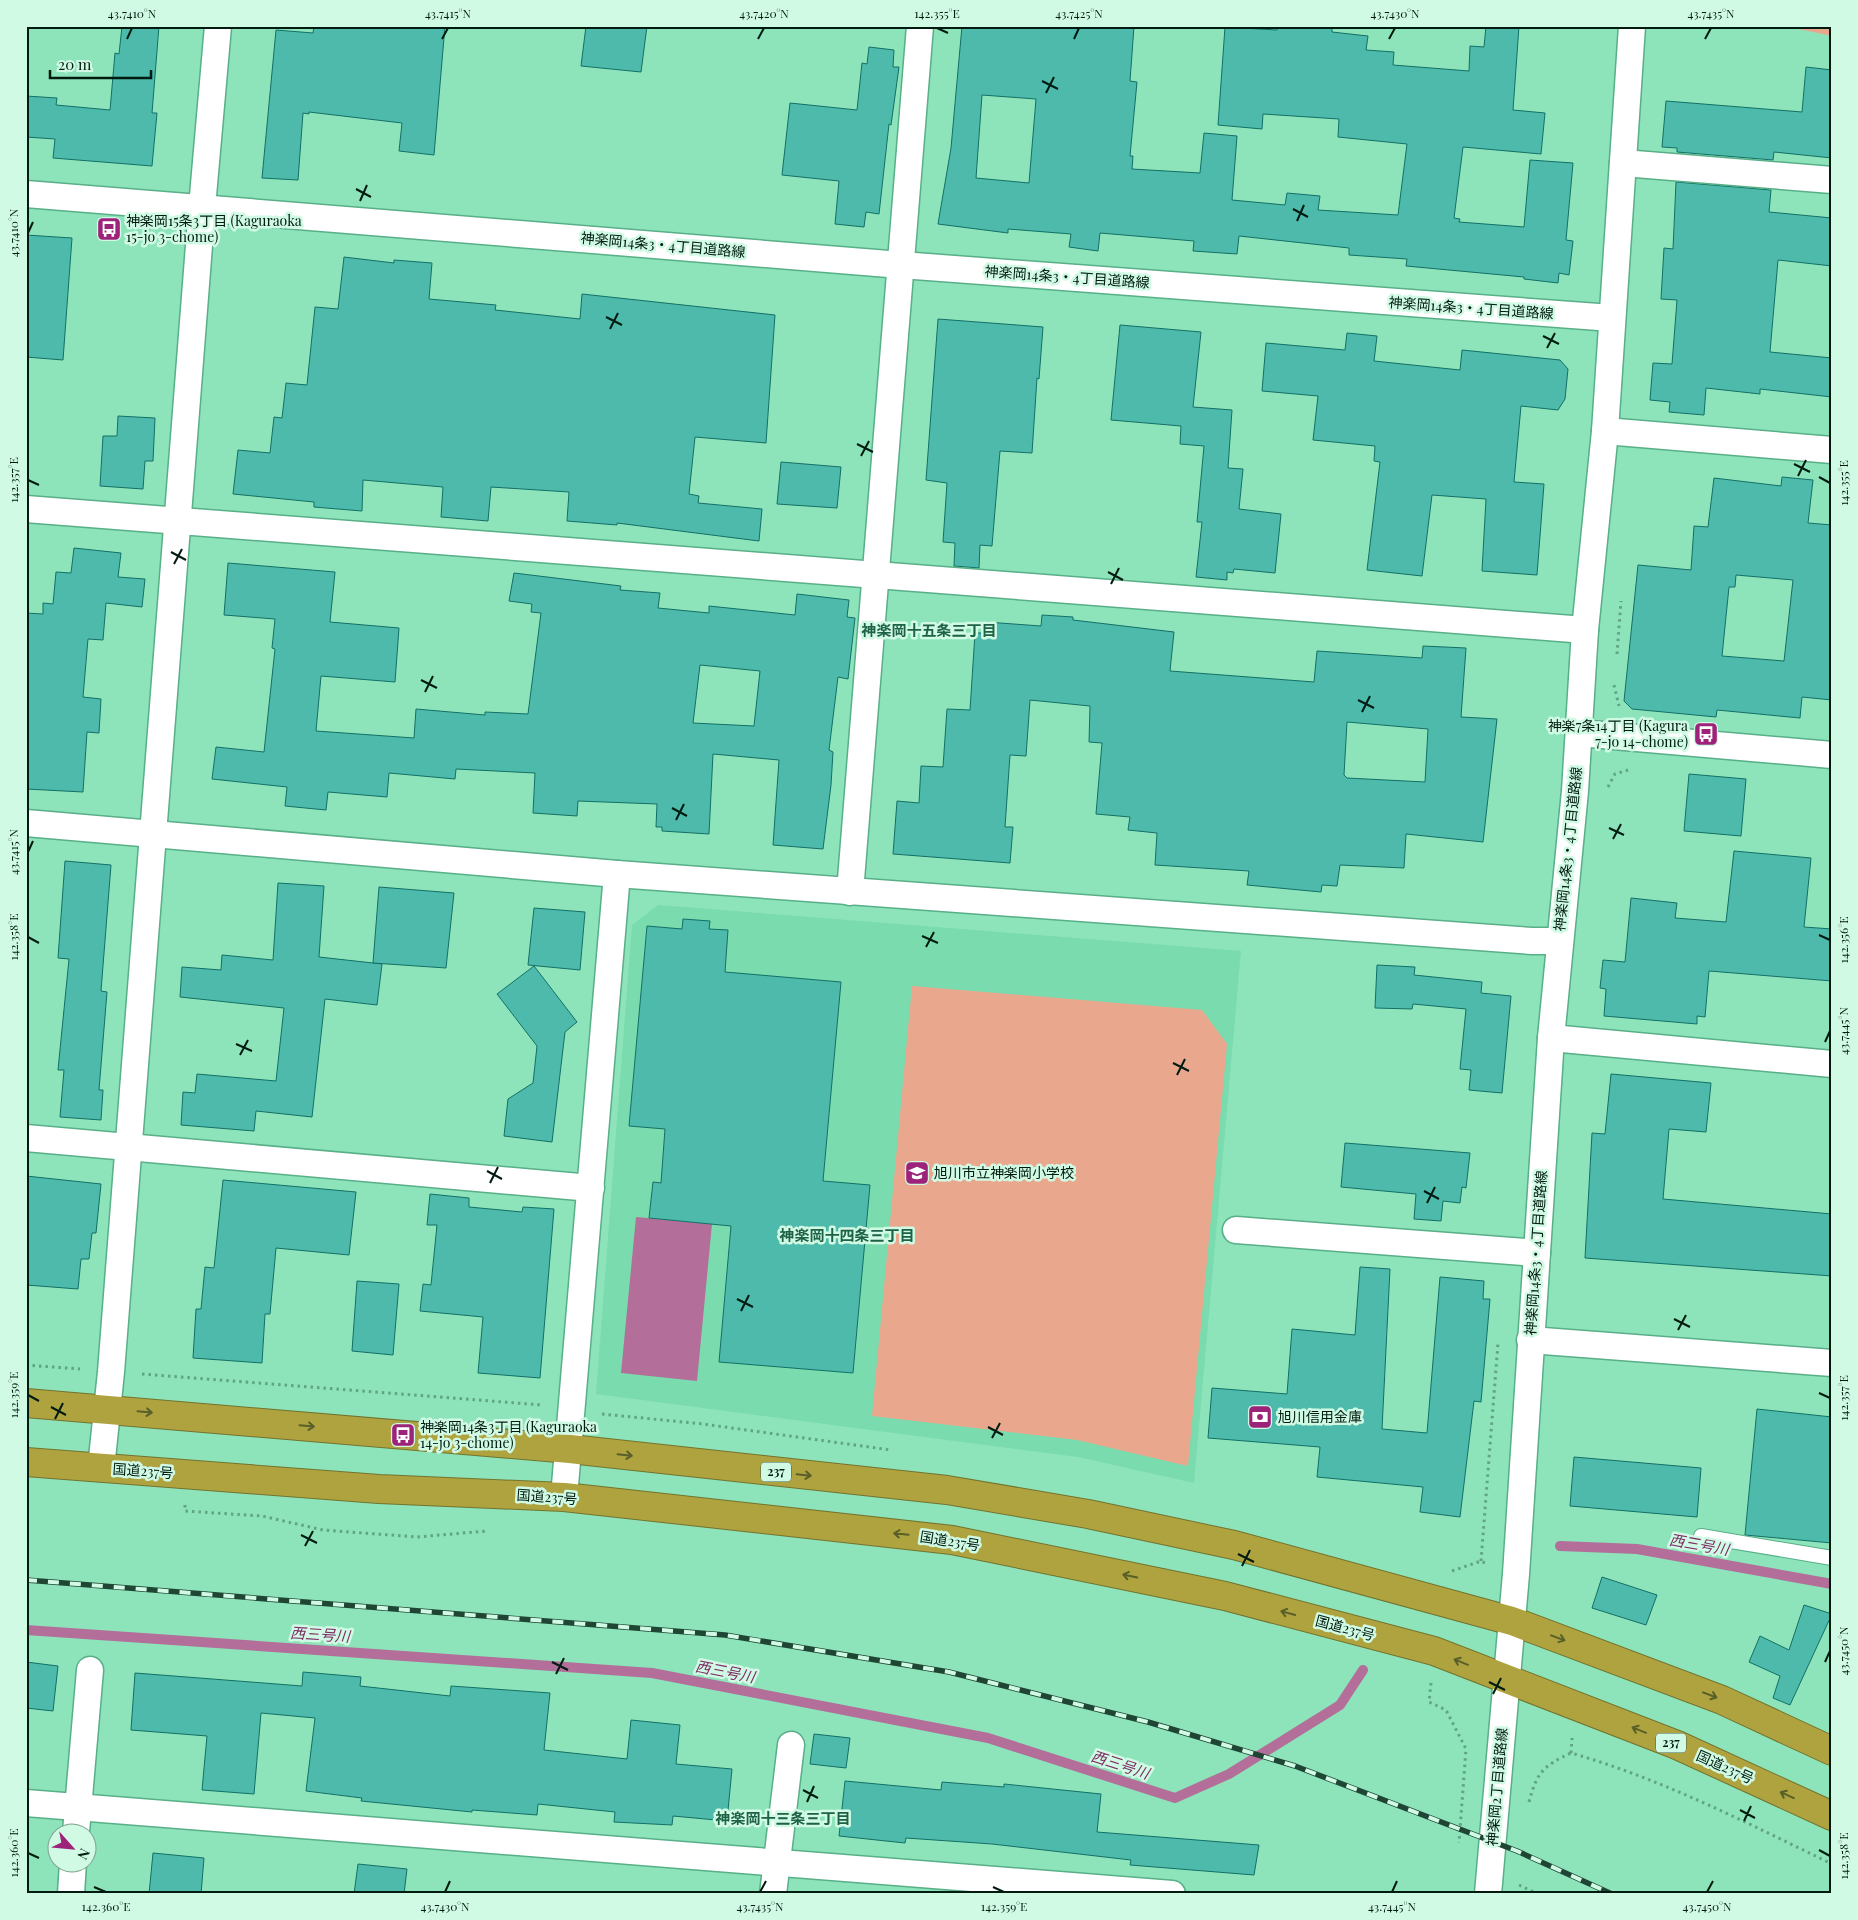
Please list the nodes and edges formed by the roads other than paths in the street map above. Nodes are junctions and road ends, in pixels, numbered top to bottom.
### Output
1 (218, 26) edge
2 (920, 26) edge
3 (1632, 26) edge
4 (1623, 163) junction
5 (1832, 180) edge
6 (26, 194) edge
7 (202, 207) junction
8 (902, 265) junction
9 (1612, 318) junction
10 (1606, 431) junction
11 (1832, 450) edge
12 (26, 509) edge
13 (178, 521) junction
14 (876, 575) junction
15 (1585, 630) junction
16 (1579, 733) junction
17 (1832, 755) edge
18 (26, 823) edge
19 (153, 833) junction
20 (617, 874) junction
21 (850, 892) junction
22 (1560, 941) junction
23 (1551, 1038) junction
24 (1832, 1064) edge
25 (26, 1138) edge
26 (128, 1146) junction
27 (591, 1188) junction
28 (1236, 1230) dead end
29 (1537, 1253) junction
30 (1530, 1340) junction
31 (1832, 1363) edge
32 (26, 1403) edge
33 (106, 1409) junction
34 (570, 1449) junction
35 (26, 1462) edge
36 (101, 1468) junction
37 (564, 1497) junction
38 (1701, 1536) dead end
39 (1832, 1558) edge
40 (1512, 1621) junction
41 (90, 1670) dead end
42 (1506, 1680) junction
43 (791, 1745) dead end
44 (1832, 1751) edge
45 (26, 1803) edge
46 (1832, 1816) edge
47 (77, 1820) edge
48 (776, 1862) junction
49 (72, 1872) edge
50 (71, 1894) edge
51 (773, 1894) edge
52 (1172, 1894) edge
53 (1488, 1894) edge

1 - 7 street
2 - 8 street
3 - 4 street
4 - 5 street
4 - 9 street
6 - 7 street, 神楽岡14条3・4丁目道路線
7 - 8 street, 神楽岡14条3・4丁目道路線
7 - 13 street
8 - 9 street, 神楽岡14条3・4丁目道路線
8 - 14 street
9 - 10 street, 神楽岡14条3・4丁目道路線
10 - 11 street
10 - 15 street, 神楽岡14条3・4丁目道路線
12 - 13 street
13 - 14 street
13 - 19 street
14 - 15 street
14 - 21 street
15 - 16 street, 神楽岡14条3・4丁目道路線
16 - 17 street
16 - 22 street, 神楽岡14条3・4丁目道路線
18 - 19 street
19 - 20 street
19 - 26 street
20 - 21 street
20 - 27 street
21 - 22 street
22 - 23 street, 神楽岡14条3・4丁目道路線
23 - 24 street
23 - 29 street, 神楽岡14条3・4丁目道路線
25 - 26 street
26 - 27 street
26 - 33 street
27 - 34 street
28 - 29 street
29 - 30 street, 神楽岡14条3・4丁目道路線
30 - 31 street
30 - 40 street, 神楽岡14条3・4丁目道路線
32 - 33 highway, 237
33 -> 34 highway, 237
33 - 36 street
34 - 37 street
34 -> 40 highway, 237
35 - 36 highway, 国道237号 / 237
36 - 37 highway, 国道237号 / 237
42 -> 37 highway, 国道237号 / 237
38 - 39 lane
40 - 42 street, 神楽岡14条3・4丁目道路線
40 -> 44 highway, 237
41 - 47 street
46 -> 42 highway, 国道237号 / 237
42 - 53 street, 神楽岡2丁目道路線
43 - 48 street
45 - 47 street
47 - 48 street
48 - 51 street
48 - 52 street
49 - 50 street

